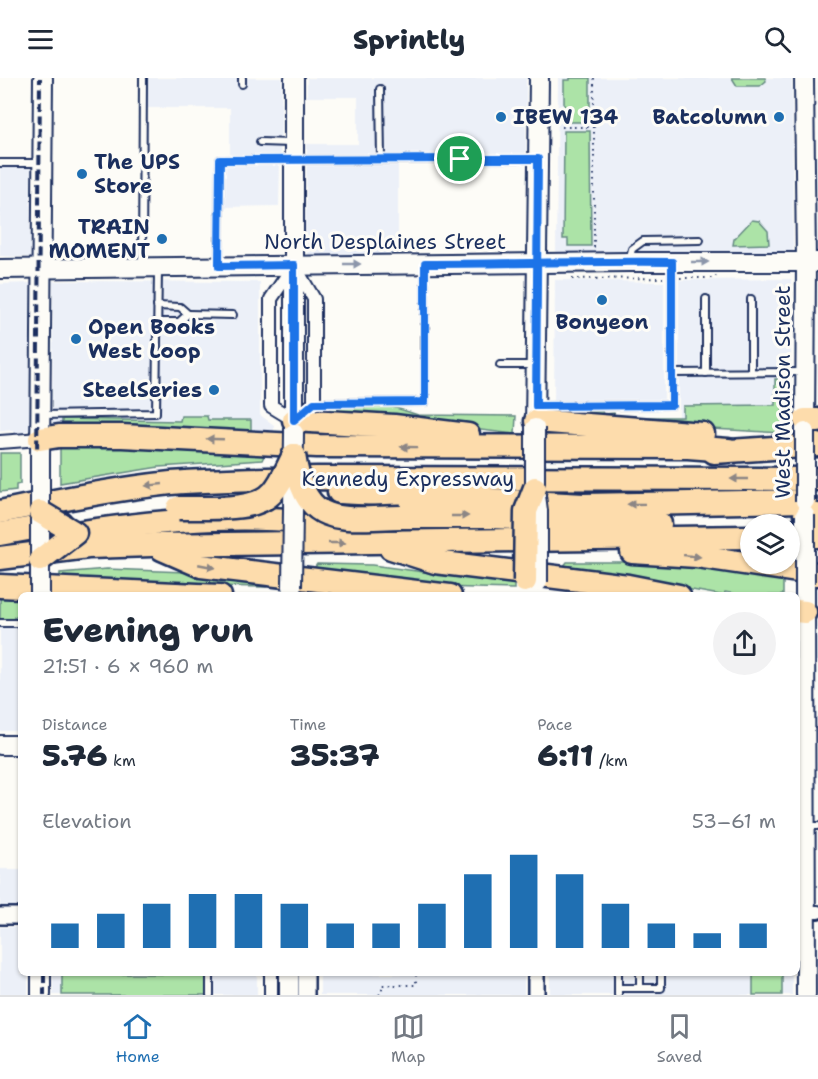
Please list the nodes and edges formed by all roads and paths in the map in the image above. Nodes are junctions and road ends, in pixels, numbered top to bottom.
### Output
1 (43, 78) edge
2 (143, 78) edge
3 (294, 78) edge
4 (539, 78) edge
5 (594, 78) edge
6 (804, 78) edge
7 (380, 89) dead end
8 (562, 127) dead end
9 (594, 127) junction
10 (260, 142) dead end
11 (294, 152) junction
12 (381, 159) junction
13 (538, 159) junction
14 (0, 163) edge
15 (42, 164) junction
16 (700, 240) dead end
17 (594, 250) dead end
18 (629, 261) junction
19 (812, 262) edge
20 (537, 263) junction
21 (425, 264) junction
22 (294, 265) junction
23 (219, 266) junction
24 (150, 267) junction
25 (0, 269) edge
26 (41, 269) junction
27 (676, 270) junction
28 (663, 278) dead end
29 (714, 278) dead end
30 (564, 279) dead end
31 (706, 299) dead end
32 (751, 299) dead end
33 (158, 306) junction
34 (188, 314) junction
35 (233, 315) dead end
36 (157, 322) junction
37 (536, 364) junction
38 (500, 365) dead end
39 (751, 372) junction
40 (806, 372) junction
41 (706, 373) junction
42 (672, 374) junction
43 (314, 403) junction
44 (41, 415) junction
45 (536, 418) junction
46 (809, 432) edge
47 (294, 436) junction
48 (0, 442) edge
49 (510, 447) junction
50 (40, 448) junction
51 (728, 450) junction
52 (317, 478) junction
53 (818, 479) edge
54 (532, 483) junction
55 (0, 512) edge
56 (40, 512) junction
57 (177, 514) junction
58 (808, 526) edge
59 (75, 533) junction
60 (0, 534) edge
61 (703, 537) junction
62 (740, 537) edge
63 (573, 538) junction
64 (434, 541) junction
65 (373, 543) junction
66 (152, 545) junction
67 (0, 558) edge
68 (40, 560) junction
69 (812, 578) edge
70 (0, 586) edge
71 (530, 589) edge
72 (292, 591) edge
73 (40, 592) edge
74 (132, 592) edge
75 (417, 592) edge
76 (659, 592) edge
77 (801, 612) edge
78 (0, 623) edge
79 (18, 623) edge
80 (806, 740) edge
81 (0, 745) edge
82 (18, 745) edge
83 (806, 826) edge
84 (807, 912) edge
85 (0, 916) edge
86 (18, 916) edge
87 (41, 976) edge
88 (210, 976) edge
89 (272, 976) edge
90 (289, 976) edge
91 (306, 976) edge
92 (416, 976) edge
93 (536, 976) edge
94 (618, 976) edge
95 (640, 976) edge
96 (661, 976) edge
97 (640, 988) junction
98 (618, 992) edge
99 (41, 995) edge
100 (210, 995) edge
101 (271, 995) edge
102 (289, 995) edge
103 (306, 995) edge
104 (379, 995) edge
105 (536, 995) edge
106 (806, 995) edge

1 - 15 main road
2 - 24 lane
3 - 11 main road
4 - 13 main road
5 - 9 path
6 - 19 main road, West Madison Street
7 - 12 lane
8 - 9 path
9 - 17 path
10 - 11 lane
11 - 12 lane
11 - 22 main road
11 - 23 lane
12 - 13 lane
13 - 20 main road
14 - 15 lane
15 - 26 main road
16 - 18 lane
18 - 20 main road, North Desplaines Street
18 - 27 main road, North Desplaines Street
27 -> 19 main road, North Desplaines Street
19 - 40 main road, West Madison Street
20 - 21 main road, North Desplaines Street
20 - 37 main road
22 -> 21 main road, North Desplaines Street
21 - 43 lane
22 - 23 main road, North Desplaines Street
22 - 43 street
22 - 47 main road
23 - 24 main road, North Desplaines Street
24 - 26 main road, North Desplaines Street
24 - 33 lane
25 - 26 main road, North Desplaines Street
26 - 44 main road
27 - 29 path
27 - 42 lane
28 - 30 path
31 - 41 lane
32 - 39 lane
33 - 34 lane
33 - 36 lane
34 - 35 lane
34 - 36 lane
36 - 44 lane
37 - 38 lane
37 - 45 main road
39 - 40 lane
39 - 41 lane
40 - 46 main road, West Madison Street
41 - 42 lane
42 - 45 lane
43 - 47 street
44 - 50 main road
45 - 46 highway
45 - 54 main road, bridge
46 - 51 highway
46 - 58 main road, West Madison Street, bridge
47 - 49 highway
47 - 57 highway, bridge
47 -> 61 highway, bridge
47 - 72 main road, bridge
48 - 50 street
49 -> 50 highway
49 - 51 highway
50 - 56 main road, bridge
51 - 54 highway
52 - 54 highway, Kennedy Expressway
52 -> 55 highway, Kennedy Expressway
58 -> 52 highway
53 -> 54 highway, Kennedy Expressway
54 - 71 highway, bridge
56 - 59 highway, bridge
56 - 68 main road, bridge
57 - 59 highway
57 - 60 highway
57 - 64 highway
58 - 69 main road, West Madison Street, bridge
59 - 68 highway, bridge
61 - 62 highway
61 - 63 highway
63 - 64 highway
63 -> 69 highway
64 - 65 highway
66 -> 65 highway
65 - 76 highway
66 - 67 highway
66 -> 75 highway
68 - 73 main road, bridge
69 - 77 main road, West Madison Street
70 - 74 highway
77 - 80 main road, West Madison Street
78 - 79 lane
80 - 83 main road, West Madison Street
81 - 82 main road
83 - 84 main road, West Madison Street
84 - 106 main road, West Madison Street
85 - 86 street
87 - 99 main road
88 - 100 lane
89 - 101 street
90 - 102 main road
91 - 103 street
92 - 104 path
93 - 105 street
94 - 98 lane
95 - 97 lane
96 - 97 lane
97 - 98 lane

